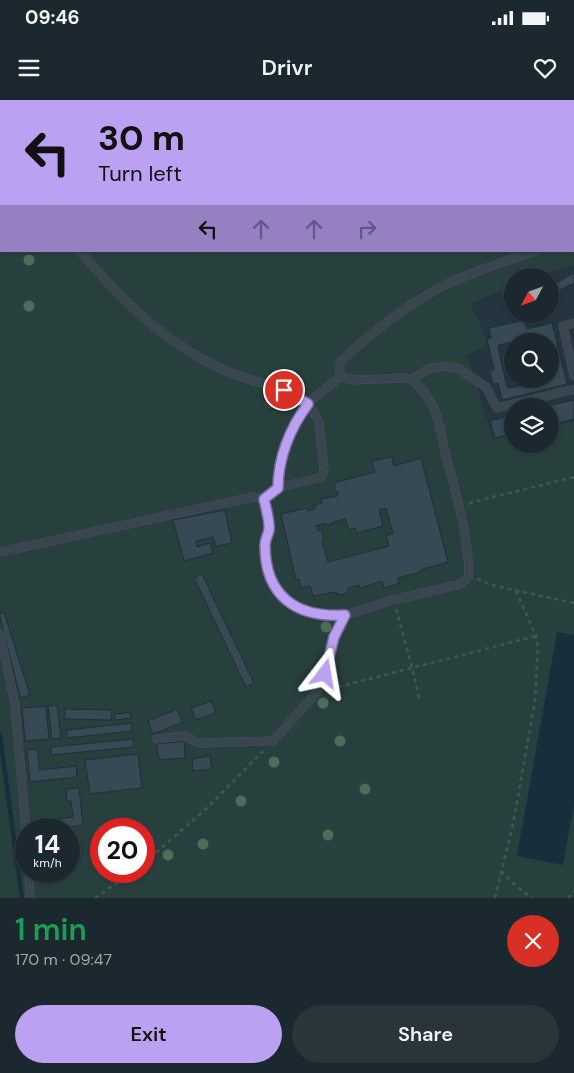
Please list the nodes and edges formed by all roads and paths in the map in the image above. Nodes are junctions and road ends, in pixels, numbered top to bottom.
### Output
1 (81, 252) edge
2 (532, 252) edge
3 (574, 323) edge
4 (574, 376) edge
5 (340, 377) junction
6 (410, 380) junction
7 (574, 389) edge
8 (294, 397) junction
9 (269, 403) dead end
10 (308, 404) junction
11 (574, 477) edge
12 (278, 488) junction
13 (264, 499) junction
14 (459, 505) junction
15 (0, 552) edge
16 (469, 576) junction
17 (516, 590) junction
18 (393, 600) junction
19 (574, 603) edge
20 (345, 615) junction
21 (0, 634) edge
22 (536, 636) junction
23 (412, 667) junction
24 (317, 692) junction
25 (419, 698) dead end
26 (156, 739) dead end
27 (274, 740) junction
28 (25, 818) edge
29 (155, 854) edge
30 (501, 871) junction
31 (29, 883) edge
32 (117, 883) edge
33 (574, 892) edge
34 (30, 898) edge
35 (95, 898) edge
36 (494, 898) edge
37 (532, 898) edge
38 (568, 898) edge

1 - 8 lane
2 - 5 lane
3 - 4 lane
5 - 6 lane
5 - 10 lane
6 - 7 lane
6 - 14 lane
8 - 9 lane
8 - 10 lane
10 - 12 lane
10 - 12 lane
11 - 14 path
12 - 13 lane
13 - 15 lane
13 - 20 lane
14 - 16 lane
16 - 17 path
16 - 18 lane
17 - 19 path
17 - 22 path
18 - 20 lane
18 - 23 path
20 - 24 lane
21 - 28 lane
22 - 23 path
22 - 30 path
23 - 24 path
23 - 25 path
24 - 27 lane
26 - 27 lane
27 - 29 path
30 - 36 path
30 - 37 path
31 - 34 lane
32 - 35 path
33 - 38 path

